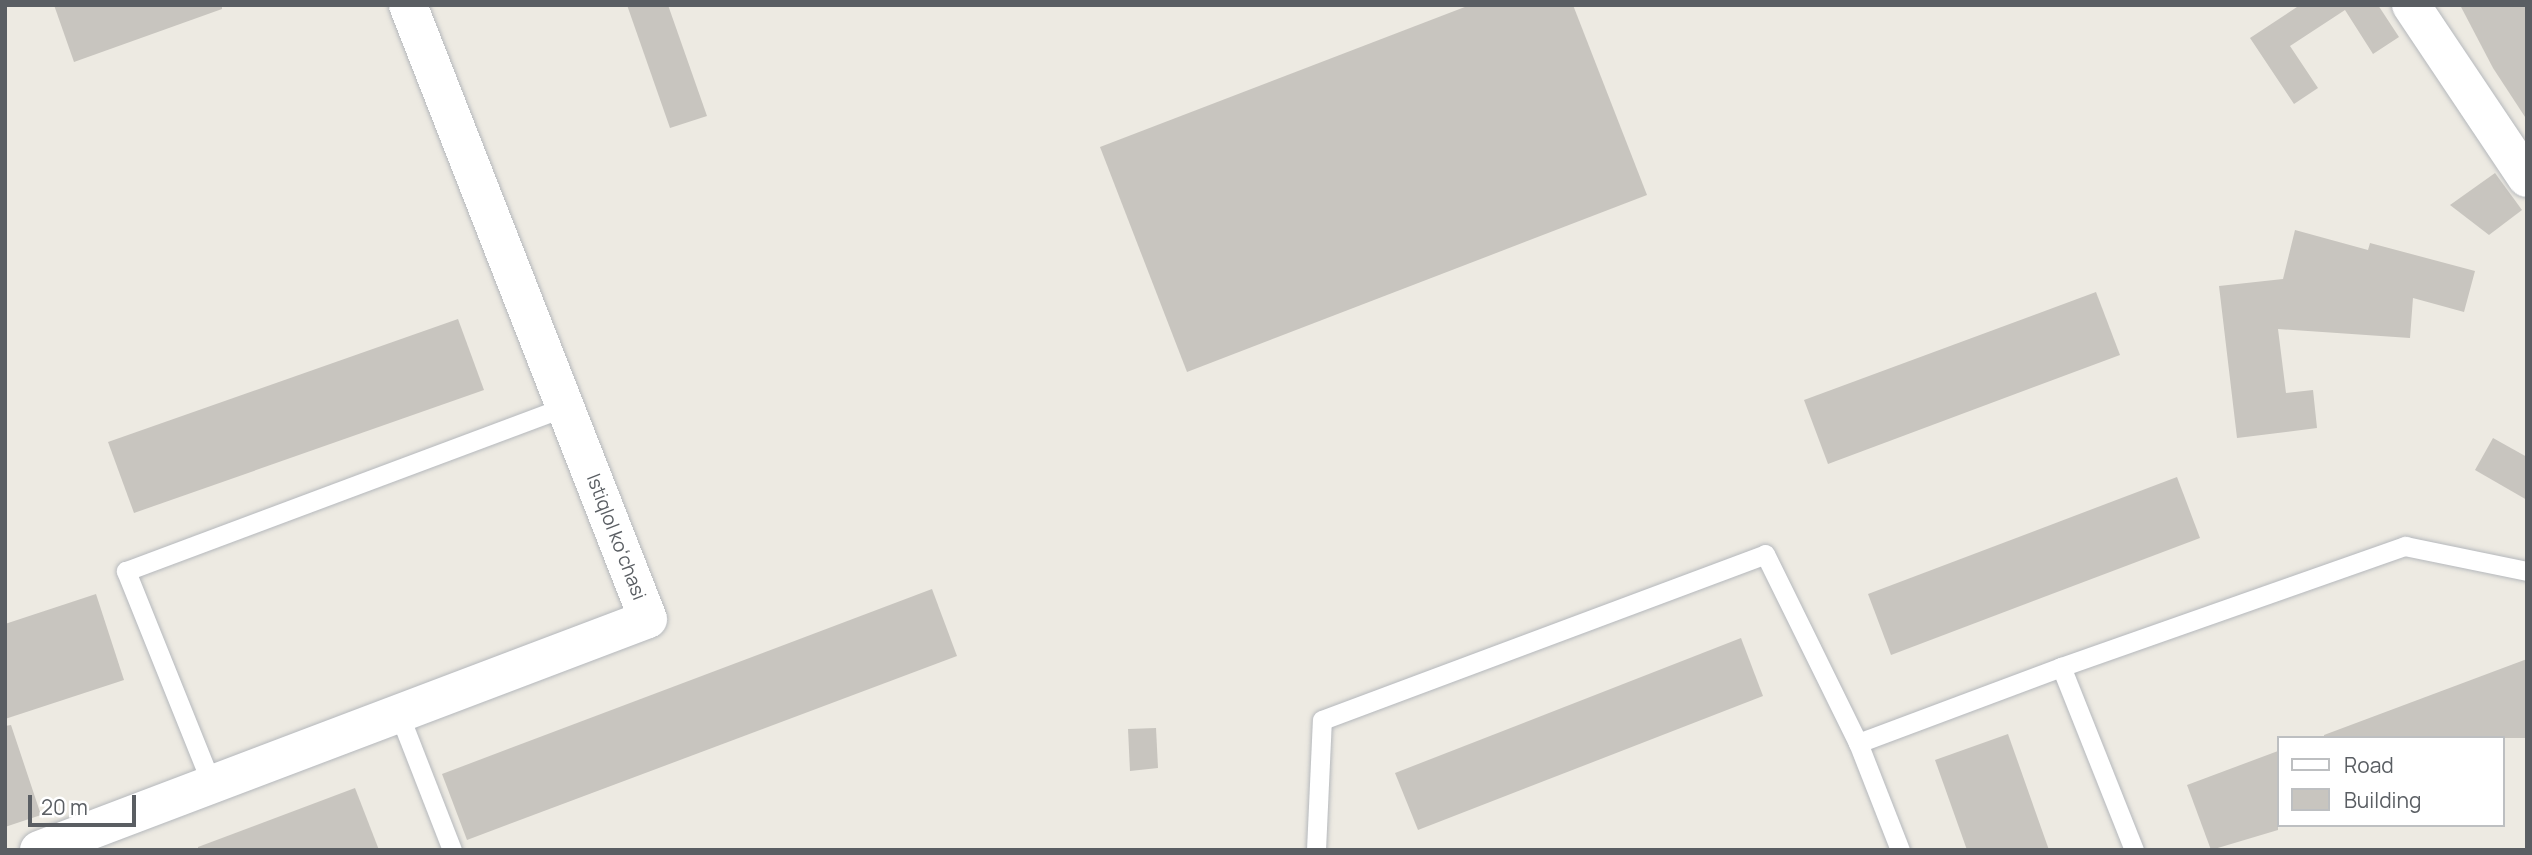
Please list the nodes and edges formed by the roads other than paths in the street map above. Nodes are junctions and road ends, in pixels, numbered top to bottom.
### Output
1 (408, 5) edge
2 (2411, 5) edge
3 (2527, 178) edge
4 (565, 407) junction
5 (2527, 571) edge
6 (2061, 667) junction
7 (399, 714) junction
8 (1858, 743) junction
9 (212, 785) junction
10 (39, 850) edge
11 (452, 850) edge
12 (1317, 850) edge
13 (1900, 850) edge
14 (2134, 850) edge

1 - 4 street, Istiqlol koʻchasi
2 - 3 street
4 - 7 street, Istiqlol koʻchasi
4 - 9 lane
5 - 6 lane
6 - 8 lane
6 - 14 lane
7 - 9 street, Istiqlol koʻchasi
7 - 11 lane
8 - 12 lane
8 - 13 lane
9 - 10 street, Istiqlol koʻchasi

